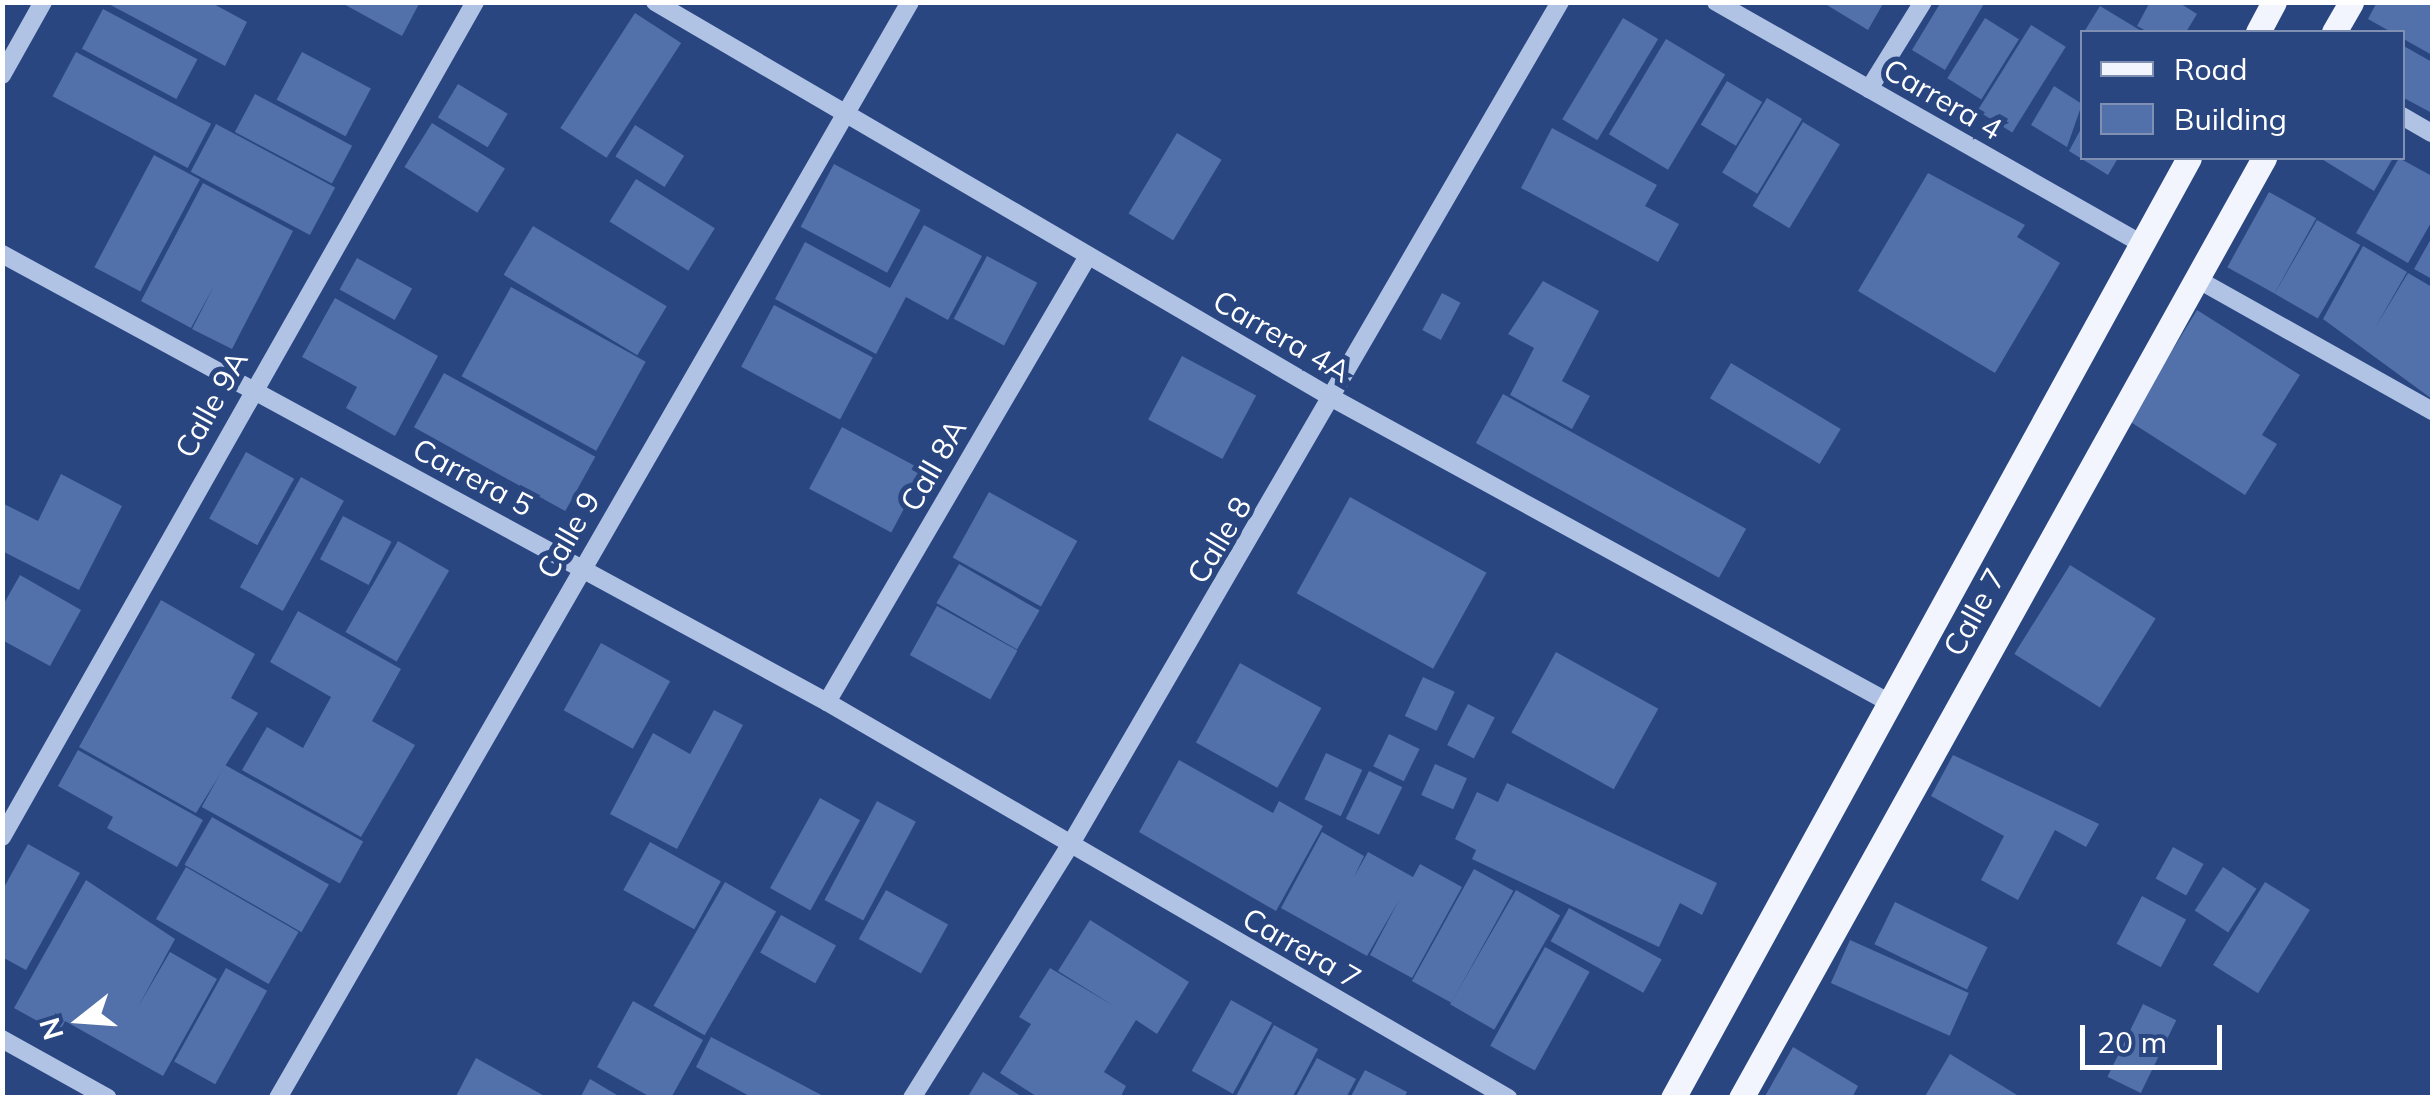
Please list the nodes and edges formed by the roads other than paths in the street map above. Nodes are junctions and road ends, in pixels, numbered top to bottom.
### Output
1 (43, 2) edge
2 (474, 2) edge
3 (654, 2) edge
4 (910, 2) edge
5 (1560, 2) edge
6 (1716, 2) edge
7 (1923, 2) edge
8 (2274, 2) edge
9 (2351, 2) edge
10 (2259, 30) edge
11 (2335, 30) edge
12 (2, 76) edge
13 (1869, 89) junction
14 (848, 116) junction
15 (2405, 118) edge
16 (2432, 133) edge
17 (2188, 160) edge
18 (2263, 160) edge
19 (2142, 244) junction
20 (2, 254) edge
21 (1088, 256) junction
22 (2197, 278) junction
23 (250, 389) junction
24 (1334, 399) junction
25 (2432, 411) edge
26 (581, 566) junction
27 (827, 702) junction
28 (1890, 703) junction
29 (2, 837) edge
30 (1070, 847) junction
31 (2, 1039) edge
32 (108, 1098) edge
33 (278, 1098) edge
34 (912, 1098) edge
35 (1508, 1098) edge
36 (1673, 1098) edge
37 (1741, 1098) edge

1 - 12 street
2 - 23 street, Calle 9A
3 - 14 street, Carrera 4A
4 - 14 street, Calle 9
5 - 24 street, Calle 8
6 - 13 street, Carrera 4
7 - 13 street
8 - 10 main road
9 - 11 main road
13 - 19 street, Carrera 4
14 - 21 street, Carrera 4A
14 - 26 street, Calle 9
15 - 16 street
17 - 19 main road, Calle 7
18 - 22 main road, Calle 7
19 - 28 main road, Calle 7
20 - 23 street, Carrera 5
21 - 24 street, Carrera 4A
21 - 27 street, Call 8A
22 - 25 street
22 - 37 main road, Calle 7
23 - 26 street, Carrera 5
23 - 29 street, Calle 9A
24 - 28 street, Carrera 4A
24 - 30 street, Calle 8
26 - 27 street, Carrera 5
26 - 33 street, Calle 9
27 - 30 street, Carrera 5
28 - 36 main road, Calle 7
30 - 34 street, Calle 8
30 - 35 street, Carrera 7
31 - 32 street

